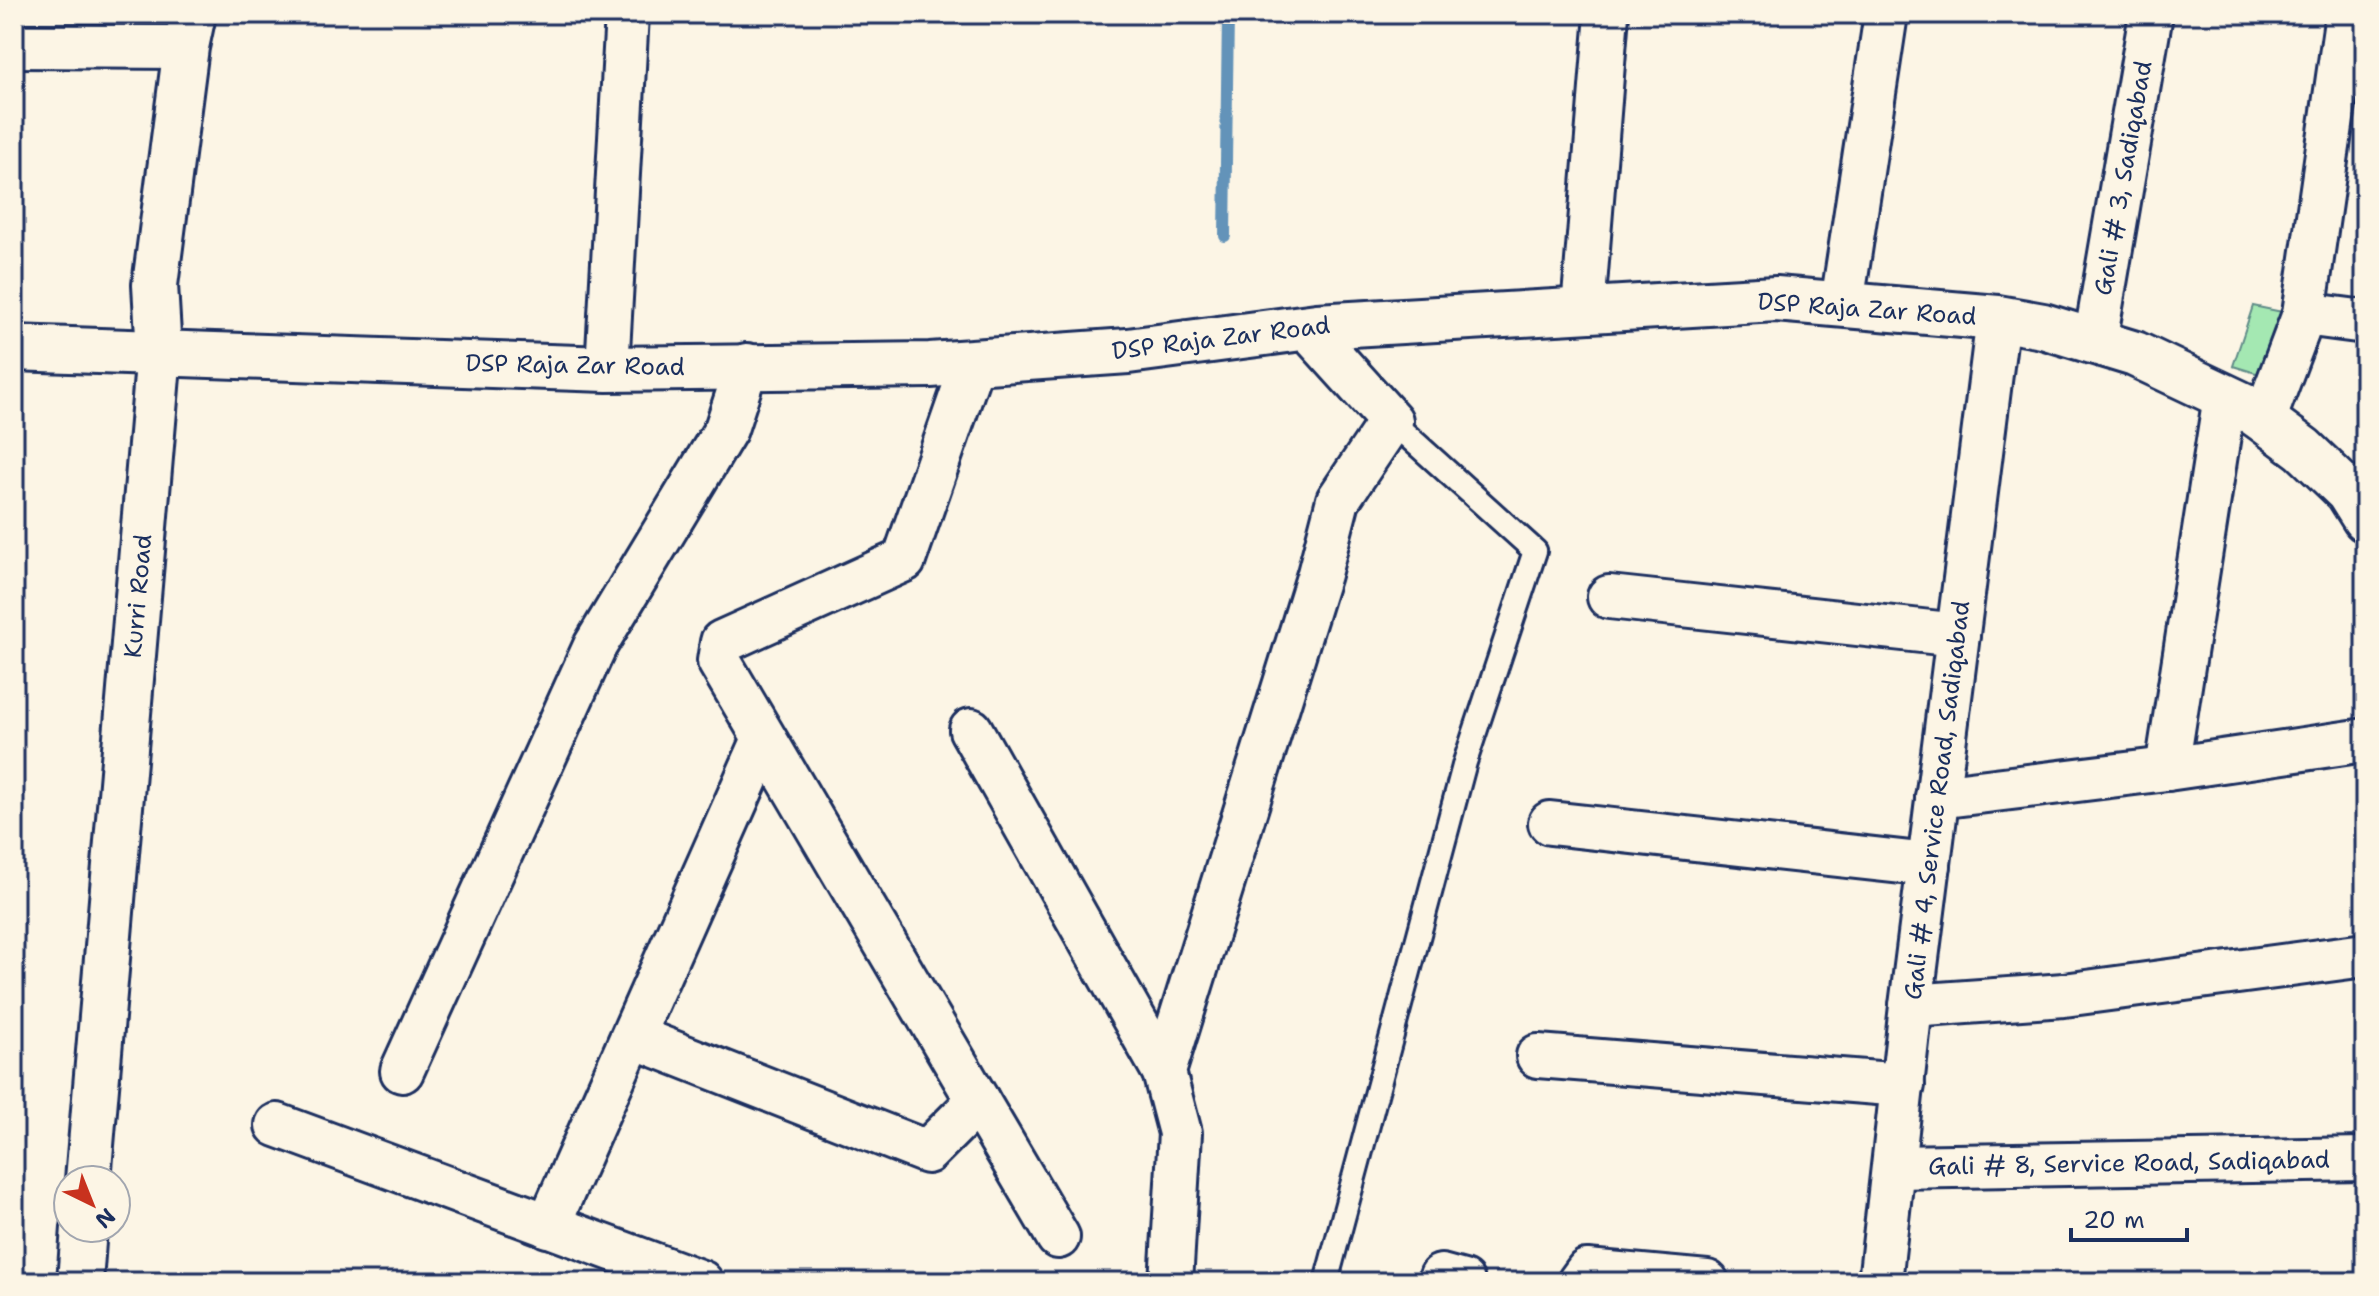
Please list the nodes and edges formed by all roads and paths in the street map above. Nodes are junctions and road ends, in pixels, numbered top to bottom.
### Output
1 (627, 14) edge
2 (1607, 14) edge
3 (1886, 14) edge
4 (2151, 14) edge
5 (2347, 14) edge
6 (190, 31) edge
7 (14, 46) edge
8 (1842, 304) junction
9 (1583, 310) junction
10 (2304, 314) junction
11 (1998, 318) junction
12 (2365, 322) edge
13 (1306, 327) junction
14 (2095, 342) junction
15 (14, 348) edge
16 (159, 352) junction
17 (973, 362) junction
18 (747, 365) junction
19 (607, 369) junction
20 (2225, 396) junction
21 (2264, 420) junction
22 (1391, 421) junction
23 (2365, 519) edge
24 (1609, 597) dead end
25 (1958, 635) junction
26 (971, 730) dead end
27 (764, 739) junction
28 (2365, 740) edge
29 (2167, 769) junction
30 (1937, 797) junction
31 (1550, 823) dead end
32 (1929, 865) junction
33 (2365, 955) edge
34 (1911, 1006) junction
35 (634, 1037) junction
36 (1538, 1056) dead end
37 (402, 1071) dead end
38 (1164, 1072) junction
39 (1903, 1085) junction
40 (978, 1101) junction
41 (277, 1125) dead end
42 (2365, 1159) edge
43 (89, 1164) edge
44 (1894, 1167) junction
45 (548, 1226) junction
46 (1058, 1237) dead end
47 (83, 1244) edge
48 (80, 1282) edge
49 (701, 1282) edge
50 (1171, 1282) edge
51 (1326, 1282) edge
52 (1579, 1282) edge
53 (1707, 1282) edge
54 (1880, 1282) edge

1 - 19 street
2 - 9 street
3 - 8 street
4 - 14 street, Gali # 3, Sadiqabad
5 - 10 street
6 - 7 street
6 - 16 street, Kurri Road
8 - 9 street, DSP Raja Zar Road
8 - 11 street, DSP Raja Zar Road
9 - 13 street, DSP Raja Zar Road
10 - 12 street
10 - 21 street
11 - 14 street, DSP Raja Zar Road
11 - 25 street, Gali # 4, Service Road, Sadiqabad
13 - 17 street, DSP Raja Zar Road
13 - 22 street
14 - 20 street, DSP Raja Zar Road
15 - 16 street, DSP Raja Zar Road
16 - 19 street, DSP Raja Zar Road
16 - 43 street, Kurri Road
17 - 18 street, DSP Raja Zar Road
17 - 27 street
18 - 19 street, DSP Raja Zar Road
18 - 37 street
20 - 21 street, DSP Raja Zar Road
20 - 29 street
21 - 23 street, DSP Raja Zar Road
22 - 38 street
22 - 51 lane
24 - 25 street
25 - 30 street, Gali # 4, Service Road, Sadiqabad
26 - 38 street
27 - 35 street
27 - 40 street
28 - 29 street
29 - 30 street
30 - 32 street, Gali # 4, Service Road, Sadiqabad
31 - 32 street
32 - 34 street, Gali # 4, Service Road, Sadiqabad
33 - 34 street
34 - 39 street, Gali # 4, Service Road, Sadiqabad
35 - 40 street
35 - 45 street
36 - 39 street
38 - 50 street
39 - 44 street, Gali # 4, Service Road, Sadiqabad
40 - 46 street
41 - 45 street
42 - 44 street, Gali # 8, Service Road, Sadiqabad
44 - 54 street, Gali # 4, Service Road, Sadiqabad
45 - 49 street
47 - 48 street
52 - 53 street

